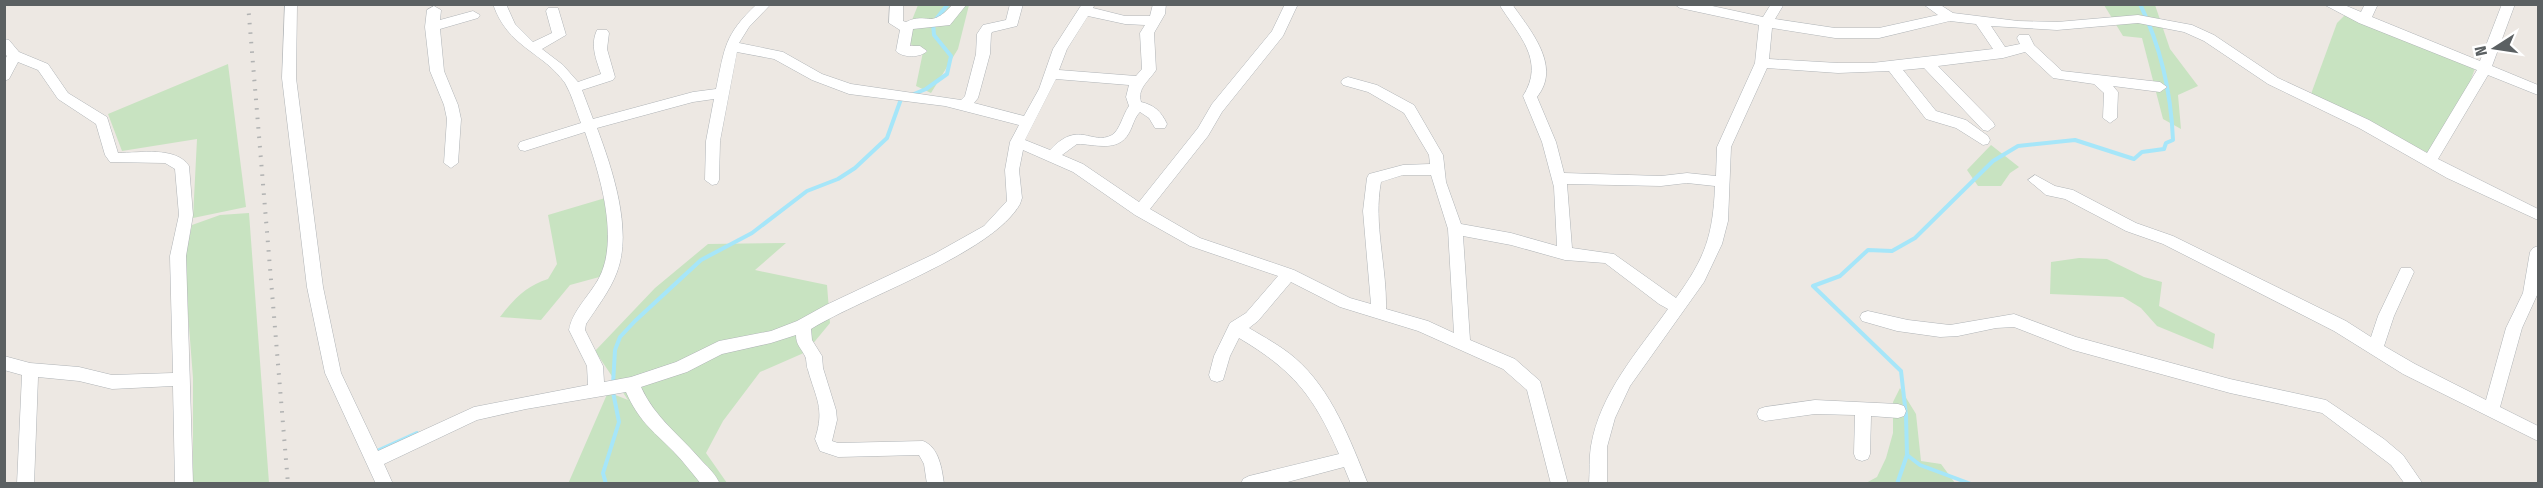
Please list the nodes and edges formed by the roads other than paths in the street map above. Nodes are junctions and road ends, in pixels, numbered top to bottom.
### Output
1 (291, 4) edge
2 (500, 4) edge
3 (765, 4) edge
4 (897, 4) edge
5 (961, 4) edge
6 (1017, 4) edge
7 (1130, 4) edge
8 (1160, 4) edge
9 (1292, 4) edge
10 (1505, 4) edge
11 (1680, 4) edge
12 (1778, 4) edge
13 (1929, 4) edge
14 (2329, 4) edge
15 (2372, 4) edge
16 (2509, 4) edge
17 (1087, 8) edge
18 (434, 10) dead end
19 (553, 11) dead end
20 (473, 15) dead end
21 (1950, 17) junction
22 (2364, 20) junction
23 (1152, 21) junction
24 (1980, 21) junction
25 (1766, 23) junction
26 (1123, 25) junction
27 (2018, 25) junction
28 (432, 27) junction
29 (906, 28) junction
30 (602, 33) dead end
31 (732, 46) junction
32 (2028, 46) junction
33 (532, 48) junction
34 (9, 49) edge
35 (920, 51) dead end
36 (2003, 52) junction
37 (1926, 62) junction
38 (1762, 63) junction
39 (1891, 64) junction
40 (2484, 69) junction
41 (1052, 74) junction
42 (4, 76) edge
43 (2096, 78) junction
44 (1137, 81) junction
45 (1348, 82) dead end
46 (2160, 87) dead end
47 (574, 88) junction
48 (2538, 90) edge
49 (722, 93) junction
50 (1963, 97) junction
51 (963, 106) junction
52 (1137, 108) junction
53 (2110, 118) dead end
54 (1029, 122) junction
55 (1160, 124) dead end
56 (1961, 124) junction
57 (589, 125) junction
58 (1017, 142) junction
59 (525, 146) dead end
60 (1052, 157) junction
61 (2429, 162) junction
62 (451, 163) dead end
63 (1438, 169) junction
64 (1558, 177) junction
65 (712, 180) dead end
66 (2035, 180) dead end
67 (1724, 182) junction
68 (1140, 211) junction
69 (2538, 214) edge
70 (1455, 230) junction
71 (2538, 252) edge
72 (1565, 254) junction
73 (2406, 272) dead end
74 (1289, 274) junction
75 (1678, 306) junction
76 (1378, 314) junction
77 (1868, 317) dead end
78 (803, 326) junction
79 (1236, 328) junction
80 (1462, 342) junction
81 (2376, 347) junction
82 (4, 363) edge
83 (30, 370) junction
84 (1217, 375) dead end
85 (181, 379) junction
86 (631, 384) junction
87 (596, 389) junction
88 (1863, 408) junction
89 (1898, 411) dead end
90 (2491, 411) junction
91 (1765, 414) dead end
92 (2538, 434) edge
93 (1862, 454) dead end
94 (1350, 458) junction
95 (375, 460) junction
96 (26, 483) edge
97 (184, 483) edge
98 (385, 483) edge
99 (712, 483) edge
100 (936, 483) edge
101 (1249, 483) edge
102 (1360, 483) edge
103 (1560, 483) edge
104 (1598, 483) edge
105 (2415, 483) edge

1 - 95 street
2 - 33 street
3 - 31 street
4 - 29 street
5 - 29 street
6 - 51 street
7 - 26 street
8 - 23 street
9 - 68 street
10 - 64 street
11 - 25 street
12 - 25 street
13 - 21 street
14 - 22 street
15 - 22 street
16 - 40 street
17 - 26 street
17 - 41 street
18 - 28 street
19 - 33 street
20 - 28 street
21 - 24 street
21 - 25 street
22 - 40 street
23 - 26 street
23 - 44 street
24 - 27 street
24 - 36 street
25 - 38 street
27 - 32 street
27 - 61 street
28 - 62 street
29 - 35 street
30 - 47 street
31 - 49 street
31 - 51 street
32 - 36 street
32 - 43 street
33 - 47 street
34 - 42 street
34 - 85 street
36 - 37 street
37 - 39 street
37 - 50 street
38 - 39 street
38 - 67 street
39 - 56 street
40 - 48 street
40 - 61 street
41 - 44 street
41 - 54 street
43 - 46 street
43 - 53 street
44 - 52 street
45 - 63 street
47 - 57 street
49 - 57 street
49 - 65 street
50 - 56 street
50 - 56 street
51 - 54 street
52 - 55 street
52 - 60 street
54 - 58 street
57 - 59 street
57 - 87 street
58 - 60 street
58 - 78 street
60 - 68 street
61 - 69 street
63 - 70 street
63 - 76 street
64 - 67 street
64 - 72 street
66 - 81 street
67 - 75 street
68 - 74 street
70 - 72 street
70 - 80 street
71 - 90 street
72 - 75 street
73 - 81 street
74 - 76 street
74 - 79 street
75 - 104 street
76 - 80 street
77 - 105 street
78 - 86 street
78 - 100 street
79 - 84 street
79 - 94 street
80 - 103 street
81 - 90 street
82 - 83 street
83 - 85 street
83 - 96 street
85 - 97 street
86 - 87 street
86 - 99 street
87 - 95 street
88 - 89 street
88 - 91 street
88 - 93 street
90 - 92 street
94 - 101 street
94 - 102 street
95 - 98 street

